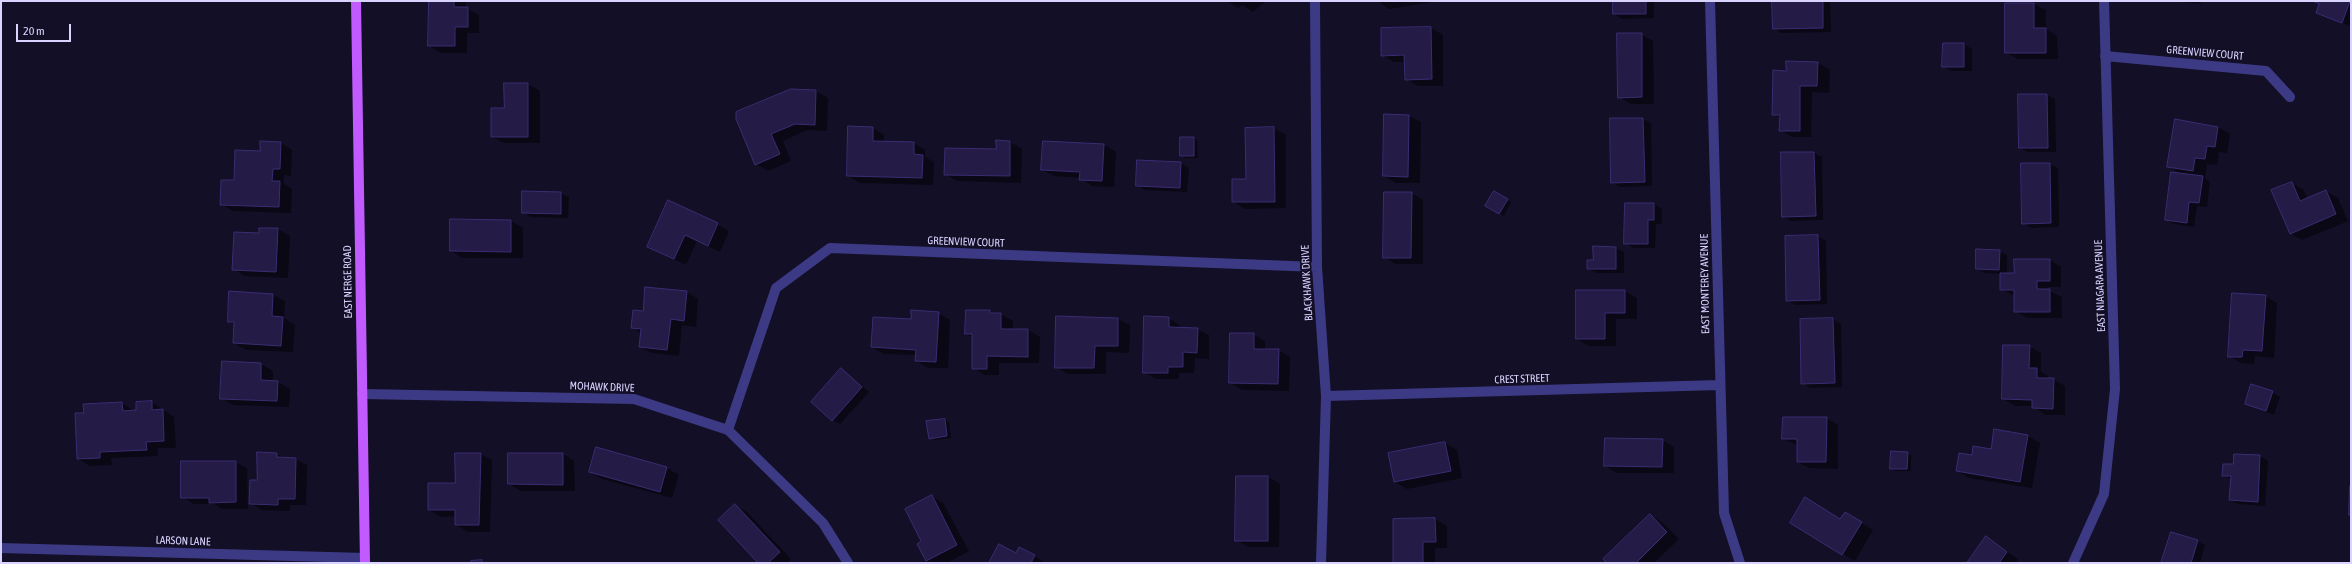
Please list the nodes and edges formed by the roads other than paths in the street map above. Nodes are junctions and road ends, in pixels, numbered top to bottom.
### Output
1 (356, 1) edge
2 (1315, 1) edge
3 (1710, 1) edge
4 (2104, 1) edge
5 (2105, 56) junction
6 (2290, 97) dead end
7 (1317, 267) junction
8 (1719, 385) junction
9 (362, 394) junction
10 (1326, 396) junction
11 (728, 430) junction
12 (1, 548) edge
13 (365, 560) edge
14 (848, 563) edge
15 (1321, 563) edge
16 (1740, 563) edge
17 (2073, 563) edge

1 - 9 main road, EAST NERGE ROAD
2 - 7 street, BLACKHAWK DRIVE
3 - 8 street, EAST MONTEREY AVENUE
4 - 5 street, EAST NIAGARA AVENUE
5 - 6 street, GREENVIEW COURT
5 - 17 street, EAST NIAGARA AVENUE
7 - 10 street, BLACKHAWK DRIVE
7 - 11 street, GREENVIEW COURT
8 - 10 street, CREST STREET
8 - 16 street, EAST MONTEREY AVENUE
9 - 11 street, MOHAWK DRIVE
9 - 13 main road, EAST NERGE ROAD
10 - 15 street, BLACKHAWK DRIVE
11 - 14 street, MOHAWK DRIVE
12 - 13 street, LARSON LANE

